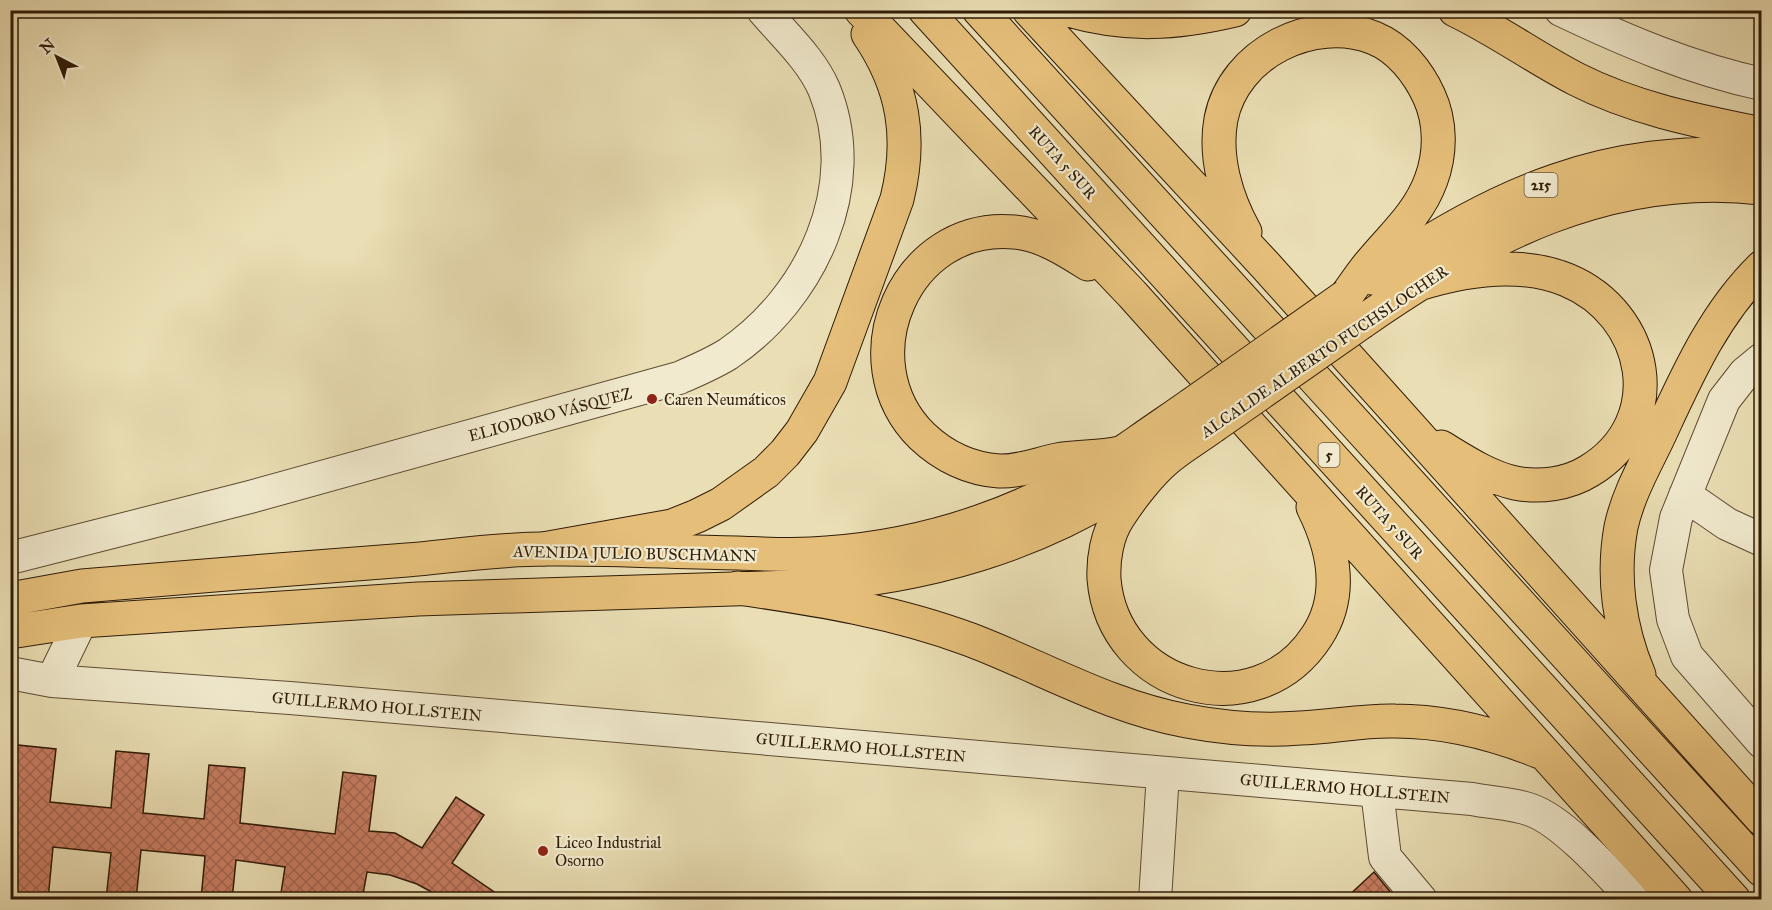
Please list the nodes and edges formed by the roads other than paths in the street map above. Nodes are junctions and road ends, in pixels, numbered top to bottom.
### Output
1 (763, 10) edge
2 (852, 10) edge
3 (861, 10) edge
4 (925, 10) edge
5 (979, 10) edge
6 (1029, 10) edge
7 (1068, 10) edge
8 (1235, 10) edge
9 (1455, 10) edge
10 (1561, 10) edge
11 (1761, 84) edge
12 (1761, 134) edge
13 (1761, 155) edge
14 (1761, 188) edge
15 (1266, 266) junction
16 (1761, 267) edge
17 (1415, 285) junction
18 (1132, 294) junction
19 (1354, 309) junction
20 (1761, 359) edge
21 (1202, 416) junction
22 (1408, 423) junction
23 (1122, 453) junction
24 (1167, 459) junction
25 (1294, 475) junction
26 (1685, 495) junction
27 (1761, 540) edge
28 (543, 549) junction
29 (10, 558) edge
30 (738, 588) junction
31 (10, 599) edge
32 (81, 621) junction
33 (10, 633) edge
34 (10, 673) edge
35 (52, 681) junction
36 (1646, 693) junction
37 (1761, 742) edge
38 (1546, 754) junction
39 (1163, 773) junction
40 (1377, 791) junction
41 (1761, 819) edge
42 (1761, 870) edge
43 (1155, 900) edge
44 (1421, 900) edge
45 (1634, 900) edge
46 (1676, 900) edge
47 (1734, 900) edge

1 - 29 street, ELIODORO VÁSQUEZ
2 - 28 main road
3 - 18 main road
4 - 47 main road, RUTA 5 SUR / 5
5 - 42 main road, 5
6 - 15 main road
7 - 8 main road
9 - 12 main road
10 - 11 street
13 - 19 main road, ALCALDE ALBERTO FUCHSLOCHER / 215
14 - 17 main road, ALCALDE ALBERTO FUCHSLOCHER / 215
15 - 19 main road
15 - 22 main road
16 - 36 main road
17 - 19 main road, ALCALDE ALBERTO FUCHSLOCHER / 215
17 - 22 main road
18 - 23 main road
18 - 25 main road
19 - 21 main road, ALCALDE ALBERTO FUCHSLOCHER, bridge
20 - 26 street
21 - 23 main road, AVENIDA JULIO BUSCHMANN
21 - 24 main road, ALCALDE ALBERTO FUCHSLOCHER
22 - 36 main road
23 - 28 main road, AVENIDA JULIO BUSCHMANN
24 - 25 main road
24 - 30 main road, AVENIDA JULIO BUSCHMANN
25 - 38 main road
26 - 27 street
26 - 37 street
28 - 31 main road, AVENIDA JULIO BUSCHMANN
30 - 32 main road, AVENIDA JULIO BUSCHMANN
30 - 38 main road
32 - 33 main road, AVENIDA JULIO BUSCHMANN
32 - 35 street
34 - 35 street, GUILLERMO HOLLSTEIN
35 - 39 street, GUILLERMO HOLLSTEIN
36 - 41 main road
38 - 46 main road
39 - 40 street, GUILLERMO HOLLSTEIN
39 - 43 street
40 - 44 street
40 - 45 street, GUILLERMO HOLLSTEIN

